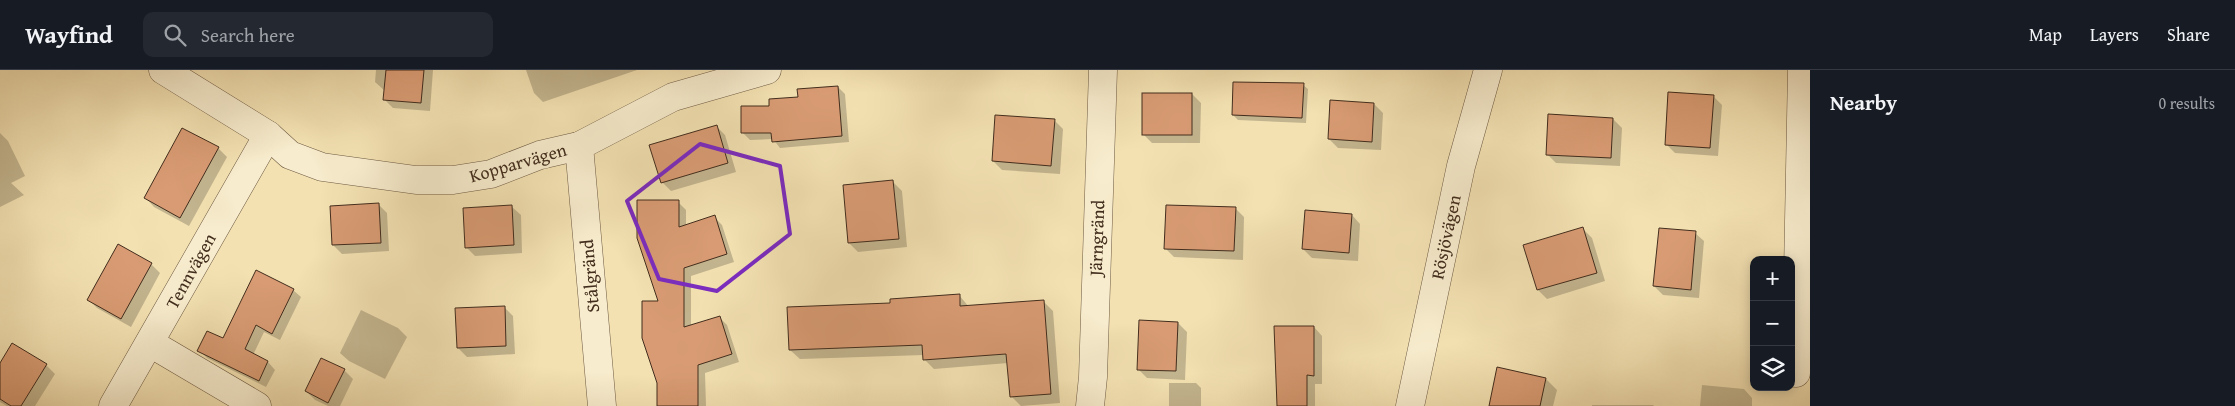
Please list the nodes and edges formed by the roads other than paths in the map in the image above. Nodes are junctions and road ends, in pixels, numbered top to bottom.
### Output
1 (163, 70) edge
2 (766, 70) edge
3 (1103, 70) edge
4 (1488, 70) edge
5 (1802, 70) edge
6 (268, 135) junction
7 (579, 146) junction
8 (150, 343) junction
9 (1796, 373) dead end
10 (113, 406) edge
11 (257, 406) edge
12 (602, 406) edge
13 (1090, 406) edge
14 (1410, 406) edge

1 - 6 street, Kopparvägen
2 - 7 street, Kopparvägen
3 - 13 street, Järngränd
4 - 14 street, Rösjövägen
5 - 9 street
6 - 7 street, Kopparvägen
6 - 8 street, Tennvägen
7 - 12 street, Stålgränd
8 - 10 street, Tennvägen
8 - 11 street

